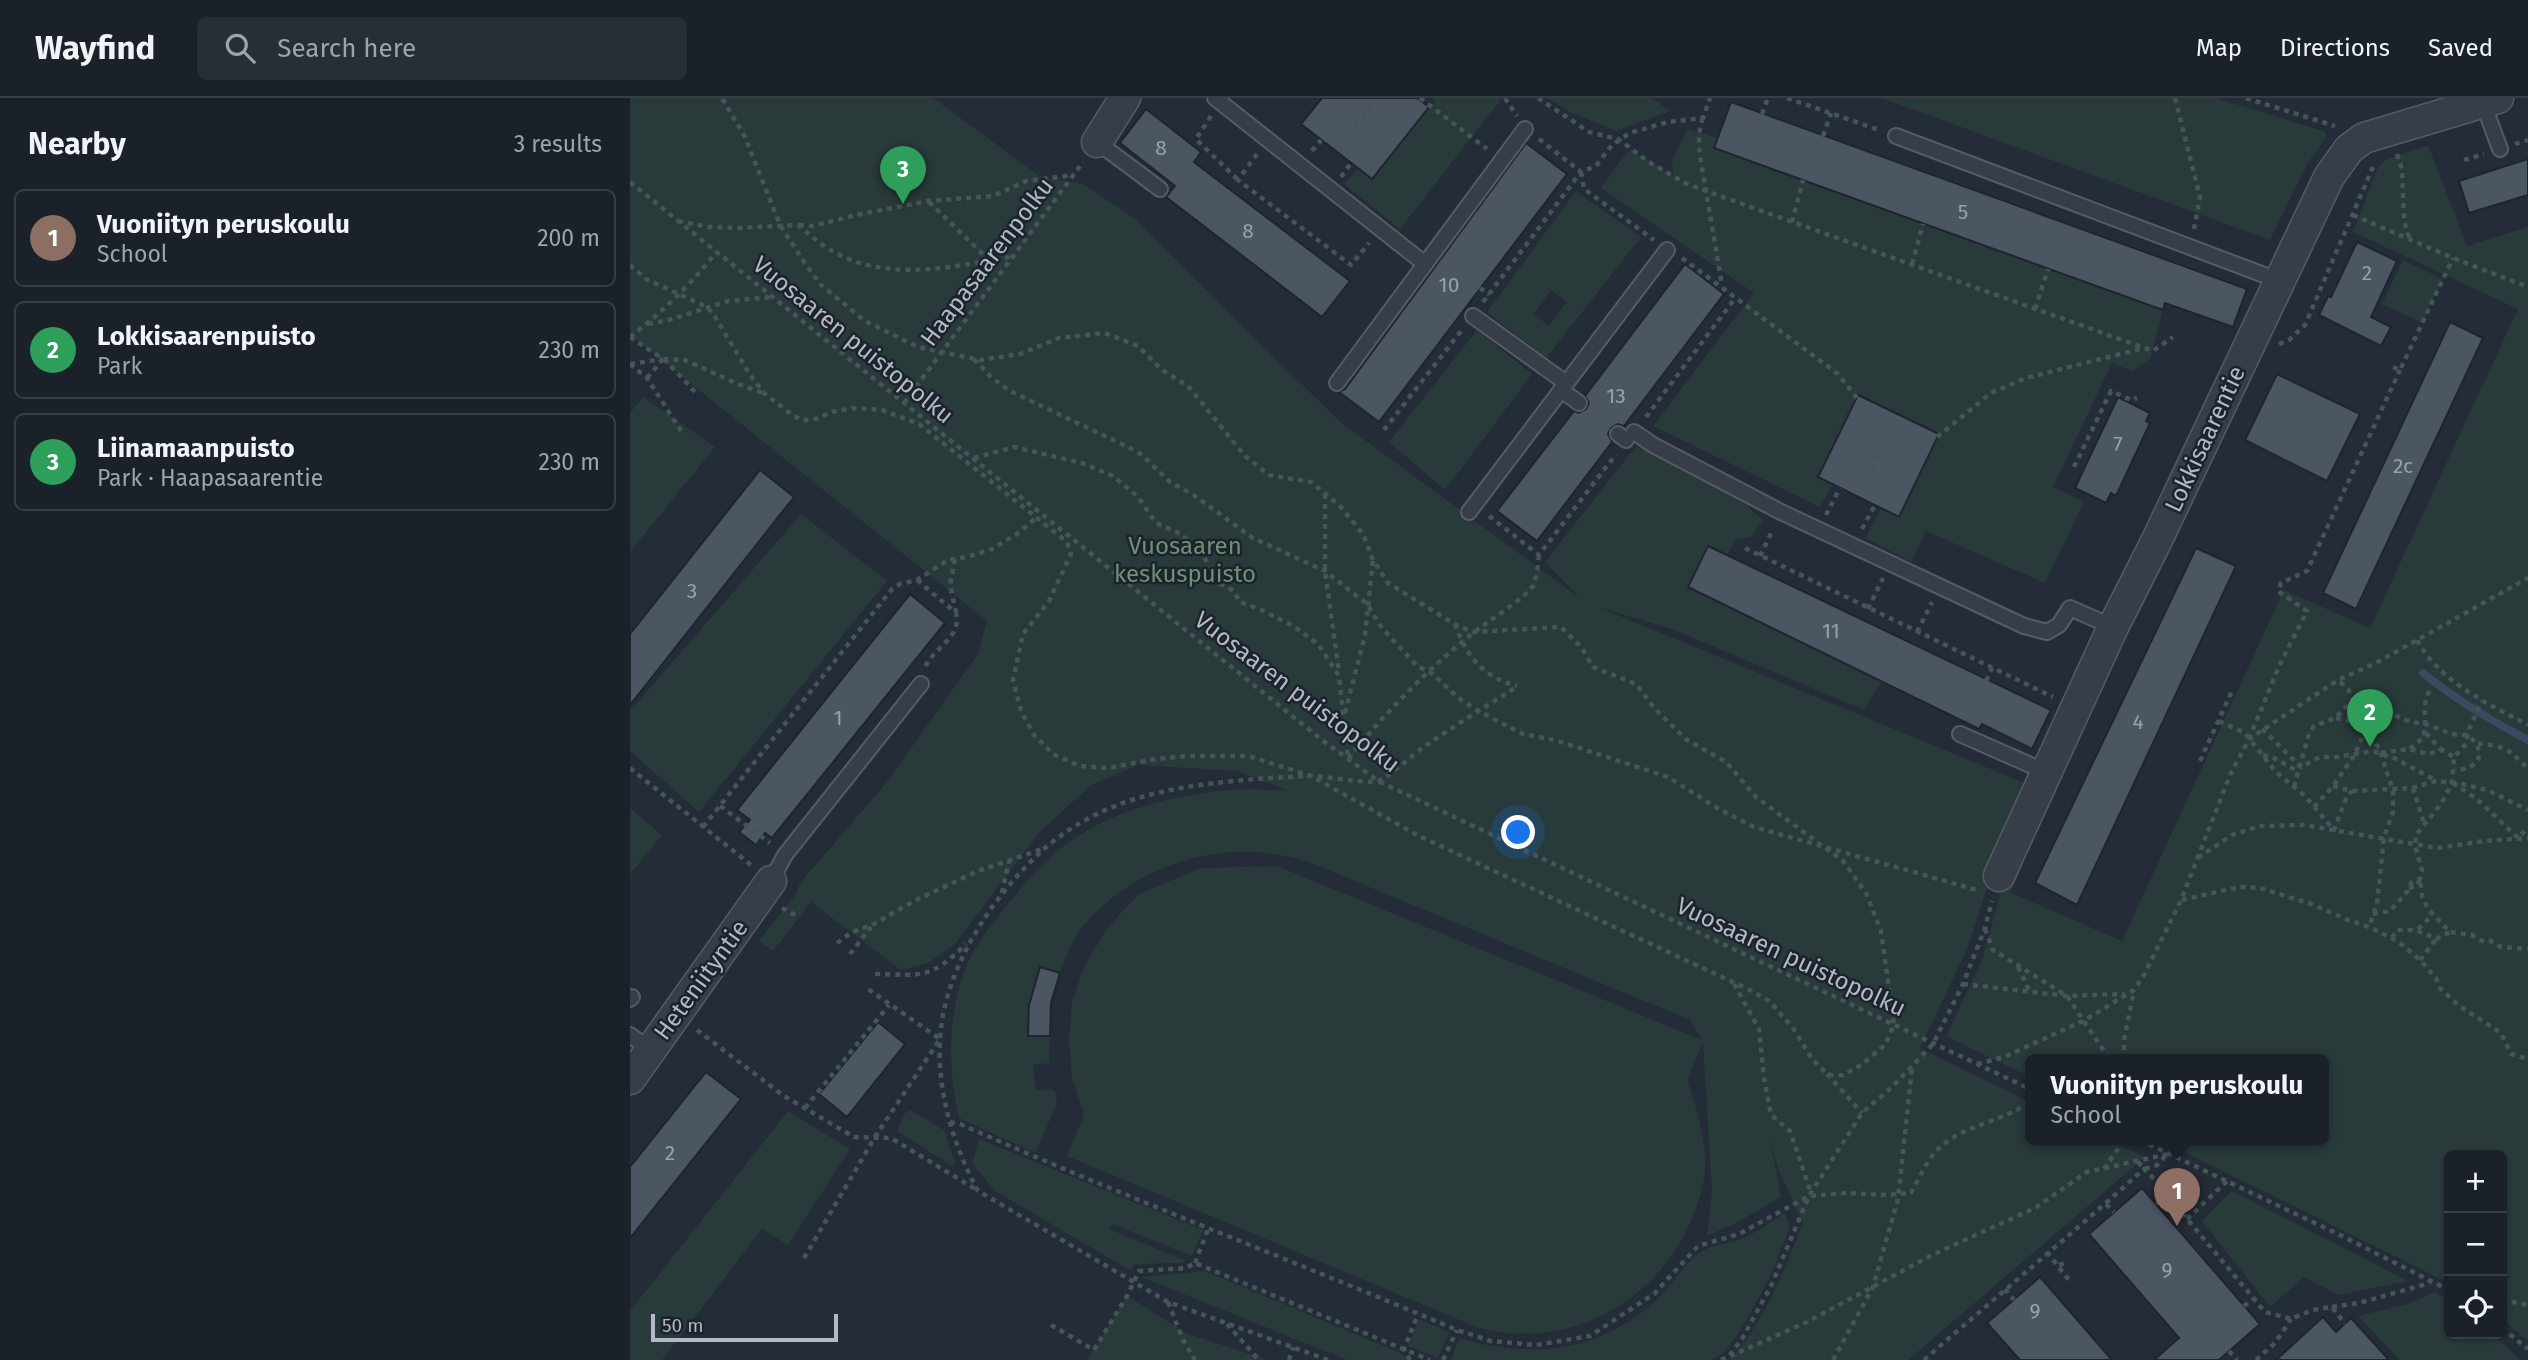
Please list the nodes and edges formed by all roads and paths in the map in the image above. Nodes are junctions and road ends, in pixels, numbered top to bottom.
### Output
1 (722, 98) edge
2 (1125, 98) edge
3 (1420, 98) edge
4 (1505, 98) edge
5 (1538, 98) edge
6 (1710, 98) edge
7 (1769, 98) edge
8 (1787, 98) edge
9 (2175, 98) edge
10 (2246, 98) edge
11 (1218, 100) edge
12 (2491, 100) edge
13 (1374, 104) dead end
14 (1831, 113) junction
15 (1762, 114) dead end
16 (1703, 118) junction
17 (1356, 127) dead end
18 (1525, 129) junction
19 (1823, 136) dead end
20 (1896, 136) joint
21 (1268, 139) junction
22 (1618, 139) junction
23 (1097, 142) junction
24 (2368, 146) junction
25 (2500, 149) dead end
26 (1502, 160) junction
27 (1581, 172) junction
28 (1074, 175) junction
29 (1238, 180) junction
30 (1803, 180) dead end
31 (630, 183) edge
32 (1160, 189) dead end
33 (1706, 191) junction
34 (928, 201) junction
35 (677, 221) junction
36 (1792, 222) junction
37 (1923, 223) dead end
38 (780, 225) junction
39 (798, 225) junction
40 (1381, 229) junction
41 (2410, 240) junction
42 (2191, 247) junction
43 (1667, 250) junction
44 (716, 252) junction
45 (1015, 256) junction
46 (2453, 258) junction
47 (990, 261) junction
48 (1425, 264) junction
49 (1912, 264) junction
50 (630, 265) edge
51 (2048, 269) dead end
52 (2280, 281) junction
53 (1723, 287) junction
54 (2528, 287) edge
55 (1480, 288) dead end
56 (678, 294) junction
57 (1489, 295) dead end
58 (772, 297) junction
59 (707, 307) junction
60 (2035, 309) junction
61 (1473, 316) dead end
62 (648, 324) junction
63 (630, 337) edge
64 (2173, 337) dead end
65 (2145, 348) junction
66 (941, 352) junction
67 (663, 359) junction
68 (973, 359) junction
69 (630, 364) edge
70 (2393, 367) dead end
71 (2400, 370) junction
72 (647, 378) junction
73 (1337, 383) dead end
74 (1563, 387) junction
75 (764, 393) junction
76 (698, 395) dead end
77 (1857, 398) dead end
78 (2137, 398) dead end
79 (904, 403) junction
80 (1579, 403) dead end
81 (681, 431) dead end
82 (1626, 435) dead end
83 (1937, 437) dead end
84 (1885, 443) dead end
85 (973, 458) junction
86 (2074, 467) dead end
87 (1871, 469) dead end
88 (1840, 488) dead end
89 (1325, 494) junction
90 (1875, 505) dead end
91 (1469, 512) dead end
92 (1782, 512) junction
93 (1039, 515) junction
94 (1818, 530) junction
95 (1853, 547) junction
96 (1745, 548) dead end
97 (1539, 555) dead end
98 (1760, 556) junction
99 (955, 559) junction
100 (1373, 560) junction
101 (1889, 564) junction
102 (1325, 571) junction
103 (2528, 579) edge
104 (917, 580) junction
105 (1940, 587) junction
106 (1367, 604) junction
107 (1868, 609) junction
108 (956, 613) junction
109 (1455, 624) junction
110 (2113, 627) junction
111 (1474, 632) junction
112 (1917, 632) junction
113 (2417, 640) junction
114 (1461, 643) junction
115 (1992, 668) junction
116 (1430, 672) junction
117 (1339, 677) junction
118 (2338, 680) junction
119 (1986, 681) dead end
120 (921, 684) joint
121 (2431, 689) dead end
122 (2232, 691) dead end
123 (2353, 700) junction
124 (2482, 701) junction
125 (2076, 707) junction
126 (2357, 709) junction
127 (1480, 712) junction
128 (2392, 712) junction
129 (1344, 717) junction
130 (2335, 718) junction
131 (2219, 721) junction
132 (2362, 723) junction
133 (2426, 724) junction
134 (2528, 725) edge
135 (2262, 729) junction
136 (2365, 731) junction
137 (2425, 732) junction
138 (1960, 734) dead end
139 (2468, 735) junction
140 (2249, 739) junction
141 (2478, 744) junction
142 (2409, 749) junction
143 (2442, 750) junction
144 (2380, 753) junction
145 (2356, 754) junction
146 (2262, 755) junction
147 (2454, 757) junction
148 (1348, 760) junction
149 (2200, 761) dead end
150 (2528, 766) edge
151 (630, 768) edge
152 (2300, 770) junction
153 (2455, 770) junction
154 (2046, 772) junction
155 (1311, 776) junction
156 (2436, 780) junction
157 (1378, 781) junction
158 (2452, 783) junction
159 (2333, 786) junction
160 (2294, 787) junction
161 (2413, 787) junction
162 (2392, 788) junction
163 (2352, 791) junction
164 (720, 806) junction
165 (2314, 807) junction
166 (2528, 810) edge
167 (2425, 824) junction
168 (703, 827) junction
169 (2528, 827) edge
170 (2334, 830) junction
171 (2384, 837) junction
172 (2518, 838) junction
173 (2528, 838) edge
174 (2415, 846) junction
175 (1045, 848) junction
176 (1828, 849) junction
177 (785, 855) junction
178 (2195, 860) junction
179 (1009, 861) junction
180 (2420, 879) junction
181 (1996, 886) junction
182 (774, 892) junction
183 (1002, 898) junction
184 (2181, 900) junction
185 (2432, 912) junction
186 (2373, 914) junction
187 (799, 917) dead end
188 (872, 925) junction
189 (2369, 927) junction
190 (1985, 928) junction
191 (2417, 930) junction
192 (2450, 932) junction
193 (2392, 938) junction
194 (2436, 939) junction
195 (969, 941) junction
196 (837, 943) dead end
197 (2528, 949) edge
198 (850, 954) dead end
199 (2420, 960) junction
200 (2018, 966) junction
201 (876, 974) dead end
202 (1734, 983) junction
203 (1963, 984) junction
204 (864, 987) dead end
205 (2134, 990) junction
206 (2030, 992) junction
207 (2125, 994) junction
208 (2067, 996) junction
209 (888, 1005) junction
210 (2085, 1020) junction
211 (1894, 1025) junction
212 (696, 1029) dead end
213 (940, 1039) junction
214 (640, 1042) edge
215 (1933, 1044) junction
216 (2106, 1054) edge
217 (2124, 1054) edge
218 (2528, 1059) edge
219 (1976, 1064) junction
220 (1912, 1065) junction
221 (1827, 1073) junction
222 (630, 1079) edge
223 (2025, 1087) edge
224 (2025, 1106) edge
225 (805, 1108) junction
226 (1862, 1113) junction
227 (950, 1122) junction
228 (875, 1137) junction
229 (2121, 1145) edge
230 (2150, 1145) edge
231 (2154, 1145) edge
232 (2156, 1148) junction
233 (2168, 1153) junction
234 (2138, 1162) junction
235 (2104, 1169) junction
236 (2144, 1169) junction
237 (2227, 1181) junction
238 (978, 1191) junction
239 (2169, 1193) junction
240 (1810, 1194) junction
241 (1899, 1194) junction
242 (2106, 1204) junction
243 (2156, 1205) dead end
244 (2115, 1212) dead end
245 (2187, 1219) junction
246 (1209, 1227) junction
247 (2047, 1252) junction
248 (804, 1258) dead end
249 (1195, 1263) junction
250 (2066, 1263) dead end
251 (2059, 1265) junction
252 (2431, 1282) junction
253 (1131, 1283) junction
254 (2071, 1283) dead end
255 (1873, 1287) junction
256 (2005, 1289) junction
257 (2444, 1289) edge
258 (2253, 1299) junction
259 (2014, 1300) dead end
260 (2507, 1301) edge
261 (1168, 1303) junction
262 (2528, 1305) edge
263 (2244, 1306) dead end
264 (2332, 1307) junction
265 (1418, 1314) junction
266 (2291, 1319) junction
267 (1226, 1323) junction
268 (2345, 1324) dead end
269 (1051, 1325) dead end
270 (1457, 1330) junction
271 (2507, 1332) edge
272 (1293, 1347) junction
273 (1404, 1349) junction
274 (2528, 1349) edge
275 (2229, 1351) dead end
276 (1728, 1358) edge
277 (1195, 1360) edge
278 (1259, 1360) edge
279 (1289, 1360) edge
280 (1328, 1360) edge
281 (1410, 1360) edge
282 (1430, 1360) edge
283 (1443, 1360) edge
284 (1721, 1360) edge
285 (1833, 1360) edge
286 (1924, 1360) edge
287 (2237, 1360) edge
288 (2256, 1360) edge

1 - 38 path
2 - 23 street
3 - 26 path
4 - 18 path
5 - 22 path
6 - 16 path
7 - 15 path
8 - 14 path
9 - 42 path
10 - 24 path
11 - 21 lane
11 - 29 path
12 - 24 street, Lokkisaarentie
12 - 25 lane
13 - 17 path
14 - 19 path
14 - 20 path
16 - 22 path
16 - 33 path
18 - 26 lane
18 - 27 path
20 - 42 lane
21 - 29 path
21 - 40 lane
22 - 27 path
22 - 33 path
23 - 28 path, Haapasaarenpolku
23 - 32 lane
24 - 41 path
24 - 41 path
24 - 52 street, Lokkisaarentie
26 - 48 lane
27 - 43 path
28 - 34 path
28 - 45 path, Haapasaarenpolku
29 - 40 path
30 - 36 path
31 - 35 path, Vuosaaren puistopolku
33 - 36 path
33 - 53 path
34 - 39 path
34 - 47 path
35 - 38 path
35 - 44 path, Vuosaaren puistopolku
36 - 49 path
37 - 49 path
38 - 39 path
38 - 66 path
39 - 47 path
40 - 48 lane
41 - 46 path
42 - 52 lane
43 - 53 path
43 - 74 lane
44 - 56 path
44 - 58 path, Vuosaaren puistopolku
45 - 47 path
45 - 66 path, Haapasaarenpolku
46 - 54 path
46 - 71 path
48 - 73 lane
49 - 60 path
50 - 56 path
51 - 60 path
52 - 110 street, Lokkisaarentie
53 - 77 path
55 - 57 path
56 - 59 path
56 - 62 path
58 - 59 path
58 - 79 path, Vuosaaren puistopolku
59 - 62 path
59 - 75 path
60 - 65 path
61 - 74 lane
62 - 63 path
63 - 67 path
64 - 65 path
65 - 83 path
66 - 68 path
66 - 79 path, Haapasaarenpolku
67 - 69 path
67 - 72 path
67 - 75 path
67 - 76 path
68 - 89 path
68 - 102 path
69 - 72 path
70 - 71 path
71 - 140 path
72 - 81 path
74 - 80 lane
74 - 91 lane
75 - 93 path
78 - 86 path
79 - 85 path, Vuosaaren puistopolku
82 - 92 lane
84 - 87 path
85 - 93 path, Vuosaaren puistopolku
85 - 117 path
88 - 94 path
89 - 100 path
89 - 102 path
90 - 95 path
92 - 94 lane
92 - 98 path
93 - 99 path
93 - 148 path, Vuosaaren puistopolku
93 - 155 path
94 - 95 lane
95 - 101 lane
96 - 98 path
97 - 111 path
98 - 107 path
99 - 104 path
99 - 108 path
100 - 106 path
100 - 109 path
101 - 105 lane
101 - 107 path
102 - 106 path
102 - 117 path
103 - 113 path
104 - 108 path
104 - 164 path
105 - 110 lane
105 - 112 path
106 - 116 path
106 - 129 path
107 - 112 path
108 - 120 path
109 - 111 path
109 - 114 path
110 - 125 street, Lokkisaarentie
111 - 114 path
111 - 176 path
112 - 115 path
113 - 118 path
113 - 124 path
114 - 116 path
114 - 127 path
115 - 119 path
115 - 125 path
116 - 127 path
116 - 148 path
117 - 129 path
118 - 123 path
118 - 135 path
120 - 177 lane
121 - 133 path
122 - 131 path
123 - 126 path
123 - 130 path
124 - 134 path
124 - 139 path
125 - 154 street, Lokkisaarentie
126 - 128 path
126 - 132 path
127 - 157 path
127 - 176 path
128 - 133 path
128 - 136 path
129 - 148 path
130 - 132 path
130 - 152 path
131 - 140 path
131 - 149 path
132 - 136 path
133 - 137 path
133 - 139 path
135 - 140 path
135 - 152 path
136 - 144 path
136 - 145 path
137 - 142 path
137 - 143 path
138 - 154 lane
139 - 141 path
139 - 147 path
140 - 146 path
140 - 178 path
141 - 150 path
141 - 153 path
142 - 143 path
142 - 144 path
143 - 147 path
144 - 145 path
144 - 156 path
144 - 162 path
145 - 152 path
145 - 159 path
146 - 152 path
146 - 160 path
147 - 153 path
148 - 157 path, Vuosaaren puistopolku
151 - 168 path
152 - 160 path
153 - 158 path
154 - 181 street, Lokkisaarentie
155 - 157 path
155 - 175 path
155 - 202 path
156 - 158 path
156 - 161 path
157 - 211 path, Vuosaaren puistopolku
158 - 166 path
158 - 167 path
158 - 172 path
159 - 163 path
159 - 165 path
160 - 165 path
161 - 162 path
161 - 167 path
162 - 163 path
162 - 171 path
163 - 170 path
164 - 168 path
164 - 177 path
165 - 170 path
167 - 174 path
168 - 182 path
169 - 172 path
170 - 171 path
170 - 178 path
171 - 174 path
171 - 186 path
172 - 173 path
172 - 174 path
174 - 180 path
175 - 179 path
175 - 183 path
176 - 181 path
176 - 211 path
177 - 182 lane
178 - 184 path
179 - 183 path
179 - 188 path
180 - 185 path
180 - 186 path
181 - 190 path
182 - 187 path
182 - 214 street, Heteniityntie
183 - 195 path
184 - 189 path
184 - 205 path
185 - 191 path
185 - 192 path
186 - 189 path
188 - 196 path
188 - 198 path
189 - 193 path
190 - 200 path
190 - 203 path
191 - 193 path
191 - 194 path
192 - 194 path
192 - 197 path
193 - 199 path
194 - 199 path
195 - 201 path
195 - 213 path
199 - 218 path
200 - 206 path
200 - 208 path
202 - 221 path
202 - 240 path
203 - 206 path
203 - 215 path
204 - 209 path
205 - 207 path
205 - 217 path
206 - 208 path
207 - 208 path
207 - 210 path
208 - 210 path
209 - 213 path
209 - 225 path
210 - 216 path
210 - 219 path
211 - 215 path, Vuosaaren puistopolku
211 - 221 path
212 - 225 path
213 - 227 path
213 - 228 path
214 - 222 street, Heteniityntie
215 - 219 path, Vuosaaren puistopolku
215 - 220 path
219 - 223 path, Vuosaaren puistopolku
220 - 226 path
220 - 241 path
221 - 226 path
224 - 241 path
225 - 228 path
226 - 240 path
227 - 238 path
227 - 246 path
228 - 238 path
228 - 248 path
229 - 235 path
230 - 232 path
231 - 232 path
232 - 233 path
233 - 234 path
233 - 236 path
233 - 237 path
234 - 235 path
234 - 236 path
235 - 255 path
236 - 239 path
236 - 242 path
237 - 245 path
237 - 252 path
238 - 253 path
239 - 243 path
239 - 245 path
240 - 241 path
240 - 270 path
240 - 276 path
241 - 255 path
242 - 244 path
242 - 247 path
245 - 258 path
246 - 249 path
246 - 265 path
247 - 251 path
247 - 256 path
249 - 253 path
249 - 273 path
250 - 251 path
251 - 254 path
252 - 257 path
252 - 264 path
253 - 261 path
253 - 269 path
255 - 276 path
255 - 285 path
256 - 259 path
256 - 286 path
258 - 263 path
258 - 266 path
260 - 262 path
261 - 267 path
261 - 277 path
264 - 266 path
264 - 268 path
265 - 270 path
265 - 273 path
266 - 288 path
267 - 272 path
267 - 278 path
270 - 283 path
271 - 274 path
272 - 279 path
272 - 280 path
273 - 281 path
273 - 282 path
275 - 287 path
276 - 284 path

